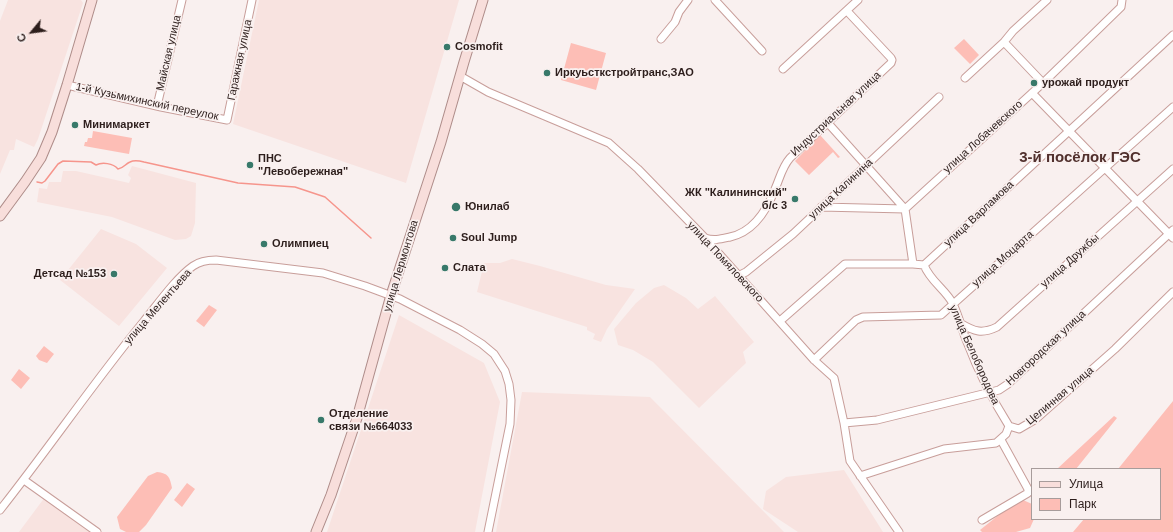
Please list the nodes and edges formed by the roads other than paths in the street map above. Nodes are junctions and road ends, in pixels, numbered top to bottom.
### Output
1 (92, 0) edge
2 (182, 0) edge
3 (252, 0) edge
4 (483, 0) edge
5 (688, 0) edge
6 (715, 0) edge
7 (858, 0) edge
8 (1047, 0) edge
9 (1122, 3) edge
10 (847, 11) junction
11 (1173, 35) edge
12 (661, 39) dead end
13 (1004, 42) junction
14 (762, 51) dead end
15 (783, 69) dead end
16 (460, 76) junction
17 (965, 78) dead end
18 (1042, 83) junction
19 (67, 85) junction
20 (1032, 93) junction
21 (939, 97) dead end
22 (157, 106) junction
23 (1173, 107) edge
24 (227, 120) joint
25 (827, 122) junction
26 (1069, 131) junction
27 (866, 166) junction
28 (1104, 168) junction
29 (1173, 169) edge
30 (1138, 201) junction
31 (821, 207) junction
32 (905, 209) junction
33 (0, 216) edge
34 (1172, 234) edge
35 (705, 238) junction
36 (913, 264) junction
37 (924, 265) junction
38 (738, 276) junction
39 (1173, 292) edge
40 (391, 295) junction
41 (953, 305) junction
42 (780, 321) junction
43 (960, 323) junction
44 (814, 360) junction
45 (989, 393) junction
46 (844, 423) junction
47 (1009, 426) junction
48 (1001, 440) junction
49 (860, 476) junction
50 (24, 480) junction
51 (0, 510) edge
52 (982, 520) dead end
53 (97, 532) edge
54 (316, 532) edge
55 (488, 532) edge
56 (898, 532) edge

1 - 19 main road
2 - 22 street, Майская улица
3 - 24 street, Гаражная улица
4 - 16 main road, улица Лермонтова
5 - 12 street
6 - 14 street
7 - 10 street
8 - 13 street
9 - 18 street, улица Лобачевского
10 - 15 street
10 - 25 street, Индустриальная улица
11 - 26 street, улица Варламова
13 - 17 street
13 - 18 street
16 - 35 street, улица Помяловского
16 - 40 main road, улица Лермонтова
18 - 20 street, улица Лобачевского
19 - 22 street, 1-й Кузьмихинский переулок
19 - 33 main road
20 - 26 street
20 - 32 street, улица Лобачевского
21 - 27 street, улица Калинина
22 - 24 street, 1-й Кузьмихинский переулок
23 - 28 street, улица Моцарта
25 - 27 street
25 - 35 street, Индустриальная улица
26 - 28 street
26 - 37 street, улица Варламова
27 - 31 street, улица Калинина
27 - 32 street
28 - 30 street
28 - 41 street, улица Моцарта
29 - 30 street, улица Дружбы
30 - 34 street
30 - 43 street, улица Дружбы
31 - 32 street
31 - 38 street, улица Калинина
32 - 36 street
34 - 45 street, Новгородская улица
35 - 38 street, улица Помяловского
36 - 37 street
36 - 42 street
37 - 41 street, улица Белобородова
38 - 42 street, улица Помяловского
39 - 47 street, Целинная улица
40 - 50 street, улица Мелентьева
40 - 54 main road, улица Лермонтова
40 - 55 street, улица Мелентьева
41 - 43 street, улица Белобородова
41 - 44 street, улица Моцарта
42 - 44 street, улица Помяловского
43 - 45 street, улица Белобородова
44 - 46 street, улица Помяловского
45 - 46 street, Новгородская улица
45 - 47 street, улица Белобородова
46 - 49 street, улица Помяловского
47 - 48 street
48 - 49 street
48 - 52 street
49 - 56 street, улица Помяловского
50 - 51 street, улица Мелентьева
50 - 53 street

